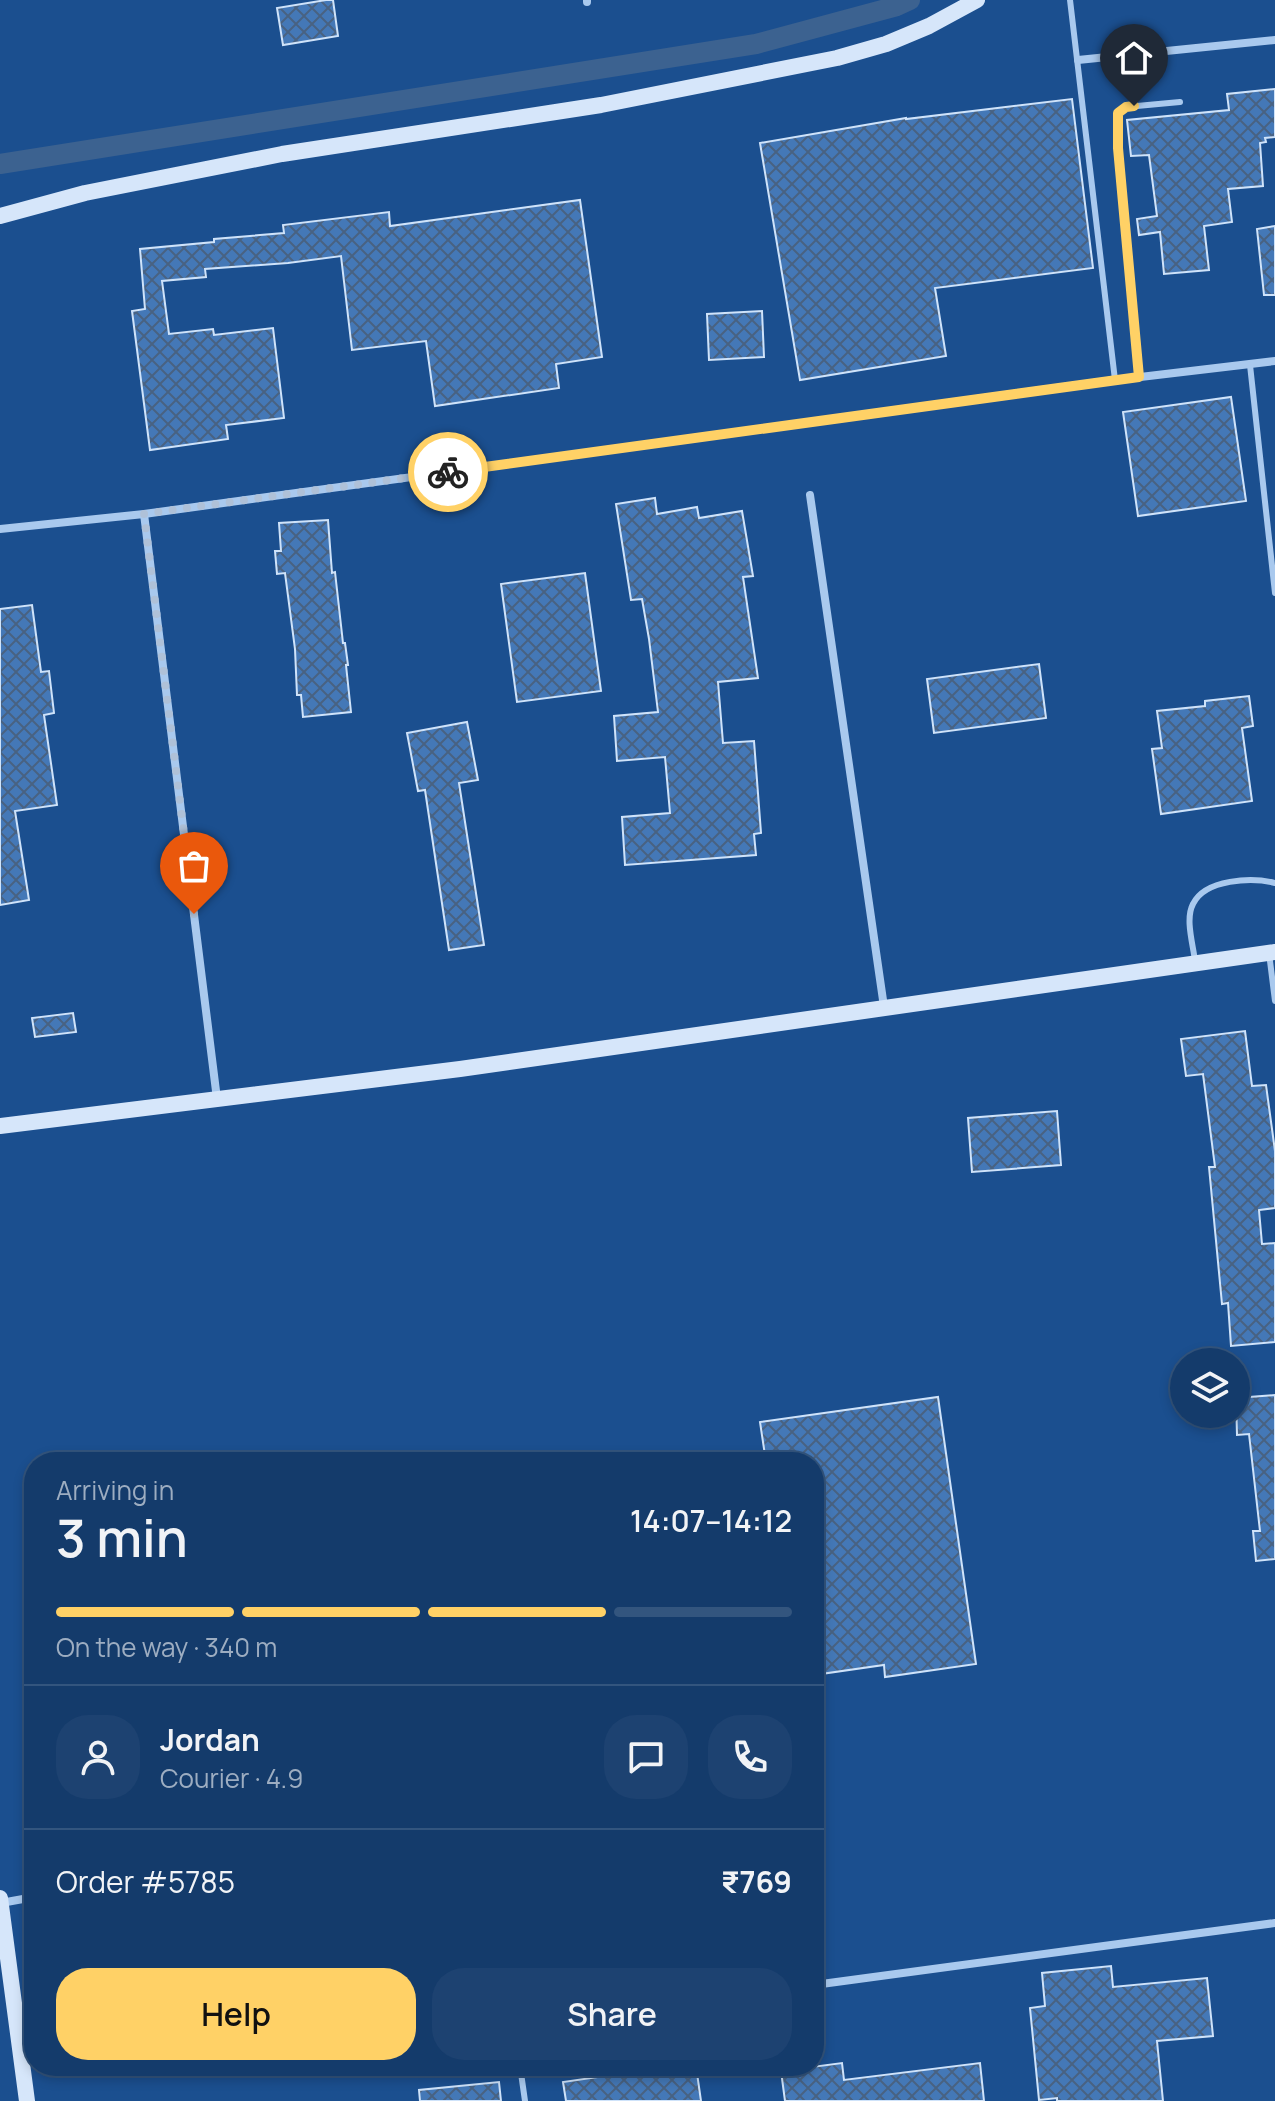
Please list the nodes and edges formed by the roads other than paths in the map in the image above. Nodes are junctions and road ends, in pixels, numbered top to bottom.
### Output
1 (977, 0) edge
2 (1070, 0) edge
3 (1275, 40) edge
4 (1078, 60) junction
5 (1180, 102) dead end
6 (0, 216) edge
7 (1275, 361) edge
8 (1250, 365) junction
9 (1139, 377) junction
10 (1115, 380) junction
11 (810, 495) dead end
12 (144, 514) junction
13 (0, 529) edge
14 (1275, 593) edge
15 (1275, 883) edge
16 (1272, 953) edge
17 (1196, 964) junction
18 (1275, 1001) edge
19 (884, 1008) junction
20 (217, 1099) junction
21 (0, 1126) edge
22 (24, 1898) edge
23 (0, 1900) edge
24 (1275, 1923) edge
25 (824, 1984) edge
26 (24, 2010) edge
27 (15, 2011) junction
28 (521, 2076) edge
29 (27, 2101) edge
30 (525, 2101) edge

1 - 6 street
2 - 4 lane
3 - 4 street
4 - 10 lane
5 - 9 lane
7 - 8 street
8 - 9 street
8 - 14 lane
9 - 10 street
10 - 12 street
11 - 19 street
12 - 13 street
12 - 20 street
15 - 17 lane
16 - 17 street
16 - 18 lane
17 - 19 street
19 - 20 street
20 - 21 street
22 - 23 street
23 - 27 street
24 - 25 street
26 - 27 street
27 - 29 street
28 - 30 lane

